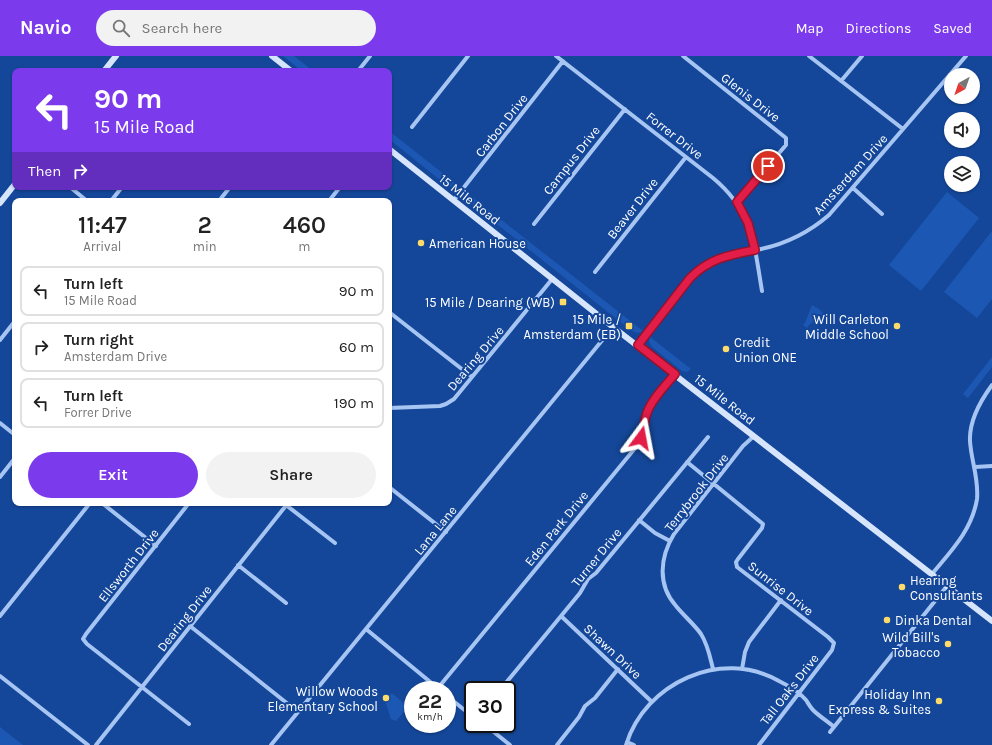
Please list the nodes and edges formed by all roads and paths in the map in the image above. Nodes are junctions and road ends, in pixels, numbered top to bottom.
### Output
1 (116, 56) edge
2 (272, 56) edge
3 (370, 56) edge
4 (468, 56) edge
5 (556, 56) edge
6 (683, 56) edge
7 (809, 56) edge
8 (862, 56) edge
9 (966, 56) edge
10 (563, 61) junction
11 (106, 68) edge
12 (287, 68) edge
13 (360, 68) edge
14 (841, 81) junction
15 (624, 109) junction
16 (412, 128) dead end
17 (903, 129) junction
18 (392, 151) edge
19 (686, 156) junction
20 (12, 188) edge
21 (853, 188) junction
22 (74, 190) edge
23 (120, 190) edge
24 (228, 190) edge
25 (338, 190) edge
26 (83, 198) edge
27 (113, 198) edge
28 (221, 198) edge
29 (331, 198) edge
30 (454, 200) junction
31 (737, 202) junction
32 (0, 203) edge
33 (882, 214) dead end
34 (534, 224) dead end
35 (755, 250) junction
36 (595, 272) dead end
37 (553, 278) junction
38 (762, 291) dead end
39 (392, 314) edge
40 (12, 325) edge
41 (613, 327) junction
42 (0, 340) edge
43 (638, 345) junction
44 (675, 374) junction
45 (472, 377) junction
46 (992, 385) edge
47 (392, 408) edge
48 (0, 423) edge
49 (12, 433) edge
50 (754, 436) junction
51 (708, 437) dead end
52 (12, 462) edge
53 (687, 462) junction
54 (992, 466) edge
55 (975, 467) junction
56 (0, 477) edge
57 (714, 484) junction
58 (392, 489) edge
59 (88, 506) edge
60 (106, 506) edge
61 (187, 506) edge
62 (285, 506) edge
63 (290, 506) edge
64 (639, 520) junction
65 (446, 532) junction
66 (670, 541) junction
67 (335, 542) dead end
68 (156, 546) junction
69 (238, 565) junction
70 (932, 574) junction
71 (947, 586) junction
72 (780, 600) junction
73 (286, 603) dead end
74 (0, 616) edge
75 (561, 616) junction
76 (992, 621) edge
77 (190, 626) junction
78 (366, 630) junction
79 (834, 645) joint
80 (618, 669) junction
81 (713, 669) junction
82 (742, 669) junction
83 (0, 676) edge
84 (429, 681) edge
85 (446, 681) edge
86 (507, 681) edge
87 (142, 687) junction
88 (798, 694) junction
89 (652, 702) junction
90 (456, 703) edge
91 (464, 710) edge
92 (298, 712) junction
93 (189, 724) dead end
94 (834, 727) junction
95 (830, 732) dead end
96 (495, 733) edge
97 (627, 744) edge
98 (88, 745) edge
99 (96, 745) edge
100 (271, 745) edge
101 (510, 745) edge
102 (557, 745) edge
103 (634, 745) edge
104 (758, 745) edge

1 - 11 main road
2 - 12 main road
3 - 13 street
4 - 16 street
5 - 10 street, Forrer Drive
6 - 31 street, Glenis Drive
7 - 14 street
8 - 14 street
9 - 17 street, Amsterdam Drive
10 - 15 street, Forrer Drive
10 - 30 street, Carbon Drive
14 - 17 street
15 - 19 street, Forrer Drive
15 - 34 street, Campus Drive
17 - 21 street, Amsterdam Drive
18 - 30 main road, 15 Mile Road
19 - 31 street, Forrer Drive
19 - 36 street, Beaver Drive
20 - 32 main road
21 - 33 street
21 - 35 street, Amsterdam Drive
22 - 26 street
23 - 27 street
24 - 28 street
25 - 29 street
30 - 37 main road, 15 Mile Road
31 - 35 street, Forrer Drive
35 - 38 street, Forrer Drive
35 - 43 street, Amsterdam Drive
37 - 41 main road, 15 Mile Road
37 - 45 street, Dearing Drive
39 - 45 street
40 - 42 street
41 - 43 main road, 15 Mile Road
41 - 65 street, Lana Lane
43 - 44 main road, 15 Mile Road
44 - 50 main road, 15 Mile Road
44 - 85 street, Eden Park Drive
45 - 47 street, Dearing Drive
46 - 55 street
48 - 49 street
50 - 57 street, Terrybrook Drive
50 - 70 main road, 15 Mile Road
51 - 53 street, Turner Drive
52 - 56 street
53 - 57 street, Sunrise Drive
53 - 64 street, Turner Drive
54 - 55 street
55 - 70 street
57 - 66 street, Terrybrook Drive
57 - 72 street, Sunrise Drive
58 - 65 street
59 - 74 street
60 - 68 street
61 - 68 street, Ellsworth Drive
62 - 69 street, Dearing Drive
63 - 67 street
64 - 66 street
64 - 75 street, Turner Drive
65 - 78 street, Lana Lane
66 - 81 street, Terrybrook Drive
68 - 87 street, Ellsworth Drive
69 - 73 street
69 - 77 street, Dearing Drive
70 - 71 main road, 15 Mile Road
71 - 76 main road, 15 Mile Road
71 - 94 street
72 - 79 street, Sunrise Drive
72 - 82 street
75 - 80 street, Shawn Drive
75 - 86 street, Turner Drive
77 - 87 street, Dearing Drive
77 - 92 street
78 - 84 street
78 - 92 street, Lana Lane
79 - 88 street, Tall Oaks Drive
80 - 89 street, Shawn Drive
80 - 102 street
81 - 82 street
81 - 89 street
82 - 88 street
83 - 98 street
87 - 93 street
87 - 99 street, Dearing Drive
88 - 94 street
88 - 104 street, Tall Oaks Drive
89 - 97 street
90 - 91 street
92 - 100 street, Lana Lane
94 - 95 street
96 - 101 street
97 - 103 street

